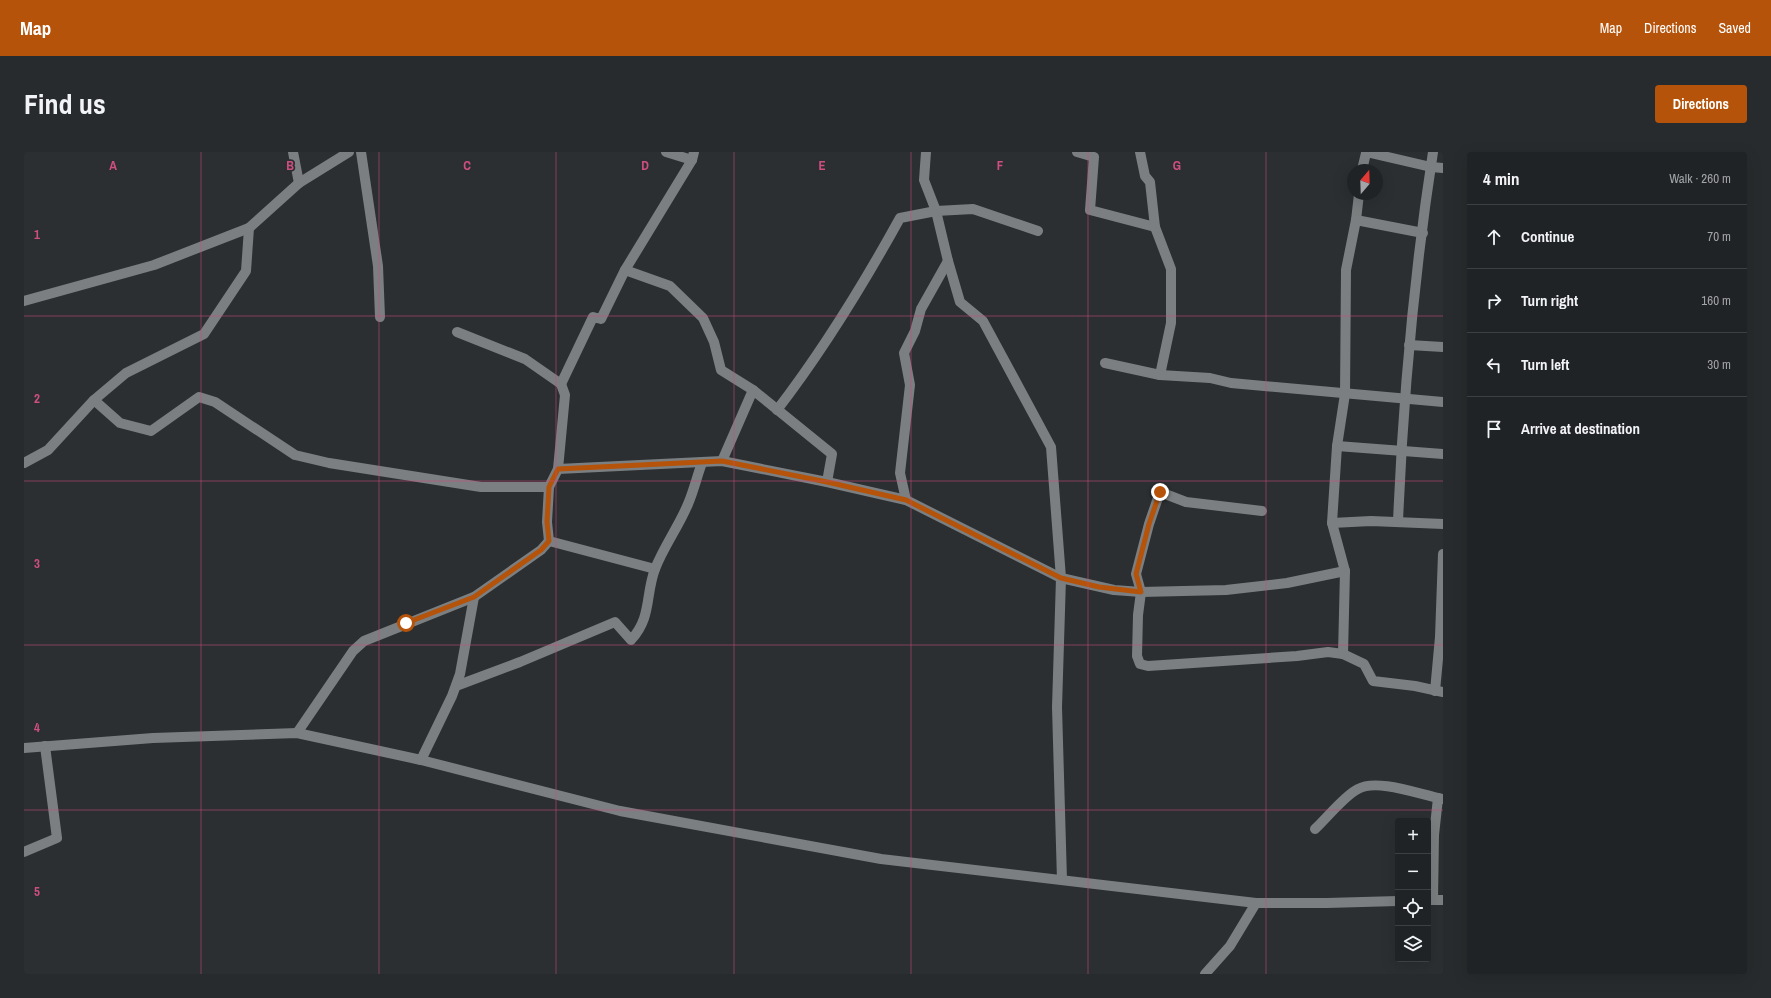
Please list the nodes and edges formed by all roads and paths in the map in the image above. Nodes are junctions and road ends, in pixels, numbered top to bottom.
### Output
1 (293, 152) edge
2 (349, 152) edge
3 (360, 152) edge
4 (666, 152) edge
5 (926, 152) edge
6 (1076, 152) edge
7 (1140, 152) edge
8 (1366, 152) edge
9 (1433, 152) edge
10 (693, 156) edge
11 (1363, 164) edge
12 (1431, 167) junction
13 (1443, 168) edge
14 (299, 183) junction
15 (1358, 200) edge
16 (936, 211) junction
17 (1356, 220) junction
18 (1155, 227) junction
19 (249, 228) junction
20 (1038, 231) dead end
21 (1422, 233) junction
22 (948, 261) junction
23 (625, 270) junction
24 (24, 301) edge
25 (380, 317) dead end
26 (457, 332) dead end
27 (1409, 345) junction
28 (1443, 347) edge
29 (1106, 363) dead end
30 (1160, 376) junction
31 (561, 384) junction
32 (753, 390) junction
33 (1344, 394) junction
34 (1404, 399) junction
35 (94, 400) junction
36 (1443, 402) edge
37 (777, 410) junction
38 (1337, 446) junction
39 (1401, 452) junction
40 (1443, 454) edge
41 (722, 461) junction
42 (24, 463) edge
43 (702, 463) junction
44 (558, 469) junction
45 (827, 482) junction
46 (549, 487) junction
47 (906, 500) junction
48 (1262, 511) dead end
49 (1398, 522) junction
50 (1332, 523) junction
51 (1443, 524) edge
52 (549, 541) junction
53 (1443, 554) edge
54 (655, 569) junction
55 (1346, 571) junction
56 (1061, 578) junction
57 (1141, 592) junction
58 (474, 597) junction
59 (1343, 654) junction
60 (456, 686) junction
61 (1439, 692) edge
62 (297, 733) junction
63 (44, 746) junction
64 (24, 748) edge
65 (421, 760) junction
66 (1441, 799) edge
67 (1315, 829) dead end
68 (24, 852) edge
69 (1062, 880) junction
70 (1435, 900) edge
71 (1395, 901) edge
72 (1256, 903) junction
73 (1205, 974) edge

1 - 14 street
2 - 14 street
3 - 25 street
4 - 10 street
5 - 16 street
6 - 18 street
7 - 18 street
8 - 11 street
8 - 12 street
9 - 12 street
10 - 23 street
12 - 13 street
12 - 21 street
14 - 19 street
15 - 17 street
16 - 20 street
16 - 22 street
16 - 37 street
17 - 21 street
17 - 33 street
18 - 30 street
19 - 24 street
19 - 35 street
21 - 27 street
22 - 47 street
22 - 56 street
23 - 31 street
23 - 32 street
26 - 31 street
27 - 28 street
27 - 34 street
29 - 30 street
30 - 33 street
31 - 44 street
32 - 37 street
32 - 41 street
33 - 34 street
33 - 38 street
34 - 36 street
34 - 39 street
35 - 42 street
35 - 46 street
37 - 45 street
38 - 39 street
38 - 50 street
39 - 40 street
39 - 49 street
41 - 43 street
41 - 45 street
43 - 44 street
43 - 54 street
44 - 46 street
45 - 47 street
46 - 52 street
47 - 56 street
48 - 57 street
49 - 50 street
49 - 51 street
50 - 55 street
52 - 54 street
52 - 58 street
53 - 61 street
54 - 60 street
55 - 57 street
55 - 59 street
56 - 57 street
56 - 69 street
57 - 59 street
58 - 60 street
58 - 62 street
59 - 61 street
60 - 65 street
62 - 63 street
62 - 65 street
63 - 64 street
63 - 68 street
65 - 69 street
66 - 67 street
66 - 70 street
69 - 72 street
71 - 72 street
72 - 73 street

